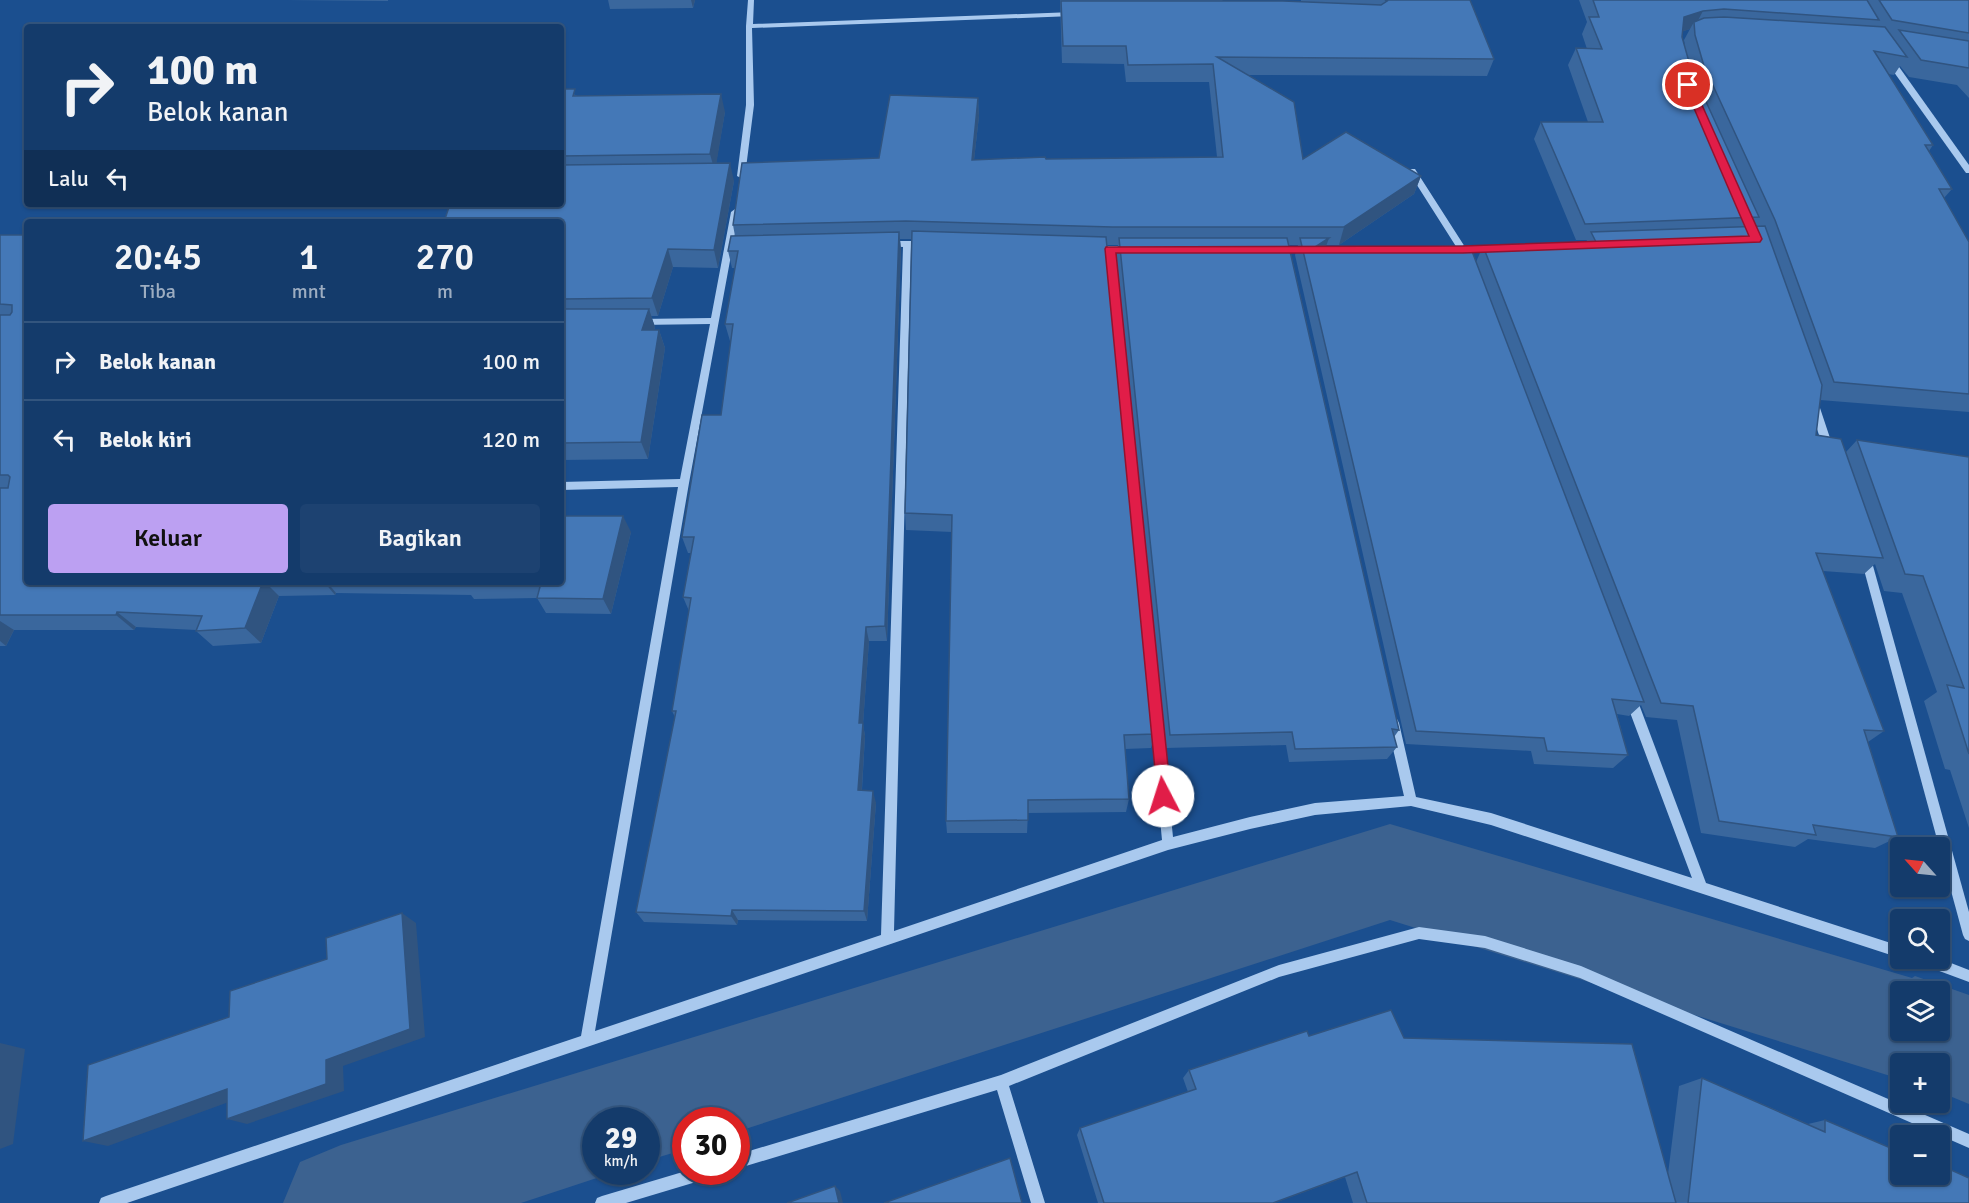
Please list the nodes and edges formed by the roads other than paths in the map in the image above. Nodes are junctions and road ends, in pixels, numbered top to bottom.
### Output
1 (752, 0) edge
2 (1080, 14) edge
3 (749, 26) junction
4 (1883, 50) edge
5 (1411, 170) edge
6 (1969, 171) edge
7 (730, 176) edge
8 (741, 176) junction
9 (740, 186) edge
10 (736, 207) edge
11 (907, 244) junction
12 (872, 245) edge
13 (931, 245) edge
14 (1592, 245) edge
15 (729, 248) junction
16 (741, 248) edge
17 (1510, 248) edge
18 (1522, 248) edge
19 (1086, 249) edge
20 (1110, 249) junction
21 (1146, 249) edge
22 (1451, 250) edge
23 (1463, 250) junction
24 (1467, 261) edge
25 (716, 321) junction
26 (632, 322) edge
27 (1810, 396) edge
28 (1833, 462) edge
29 (684, 483) junction
30 (564, 486) edge
31 (1860, 540) edge
32 (1626, 686) edge
33 (1390, 709) edge
34 (1410, 801) junction
35 (1168, 844) junction
36 (1701, 887) junction
37 (1969, 935) edge
38 (887, 940) junction
39 (1890, 949) edge
40 (1950, 969) edge
41 (1969, 976) edge
42 (587, 1040) junction
43 (1001, 1082) junction
44 (1969, 1141) edge
45 (750, 1158) edge
46 (672, 1182) edge
47 (106, 1203) edge
48 (602, 1203) edge
49 (1038, 1203) edge

1 - 3 street
2 - 3 street
3 - 8 street
4 - 6 street
5 - 23 street
7 - 8 street
8 - 9 street
10 - 15 street
11 - 12 street
11 - 13 street
11 - 38 street
14 - 18 street
15 - 16 street
15 - 25 street
17 - 23 street
19 - 20 street
20 - 21 street
20 - 35 street
22 - 23 street
23 - 24 street
25 - 26 street
25 - 29 street
27 - 28 street
29 - 30 street
29 - 42 street
31 - 37 street
32 - 36 street
33 - 34 street
34 - 35 street
34 - 36 street
35 - 38 street
36 - 39 street
38 - 42 street
40 - 41 street
42 - 47 street
43 - 44 street
43 - 45 street
43 - 49 street
46 - 48 street

